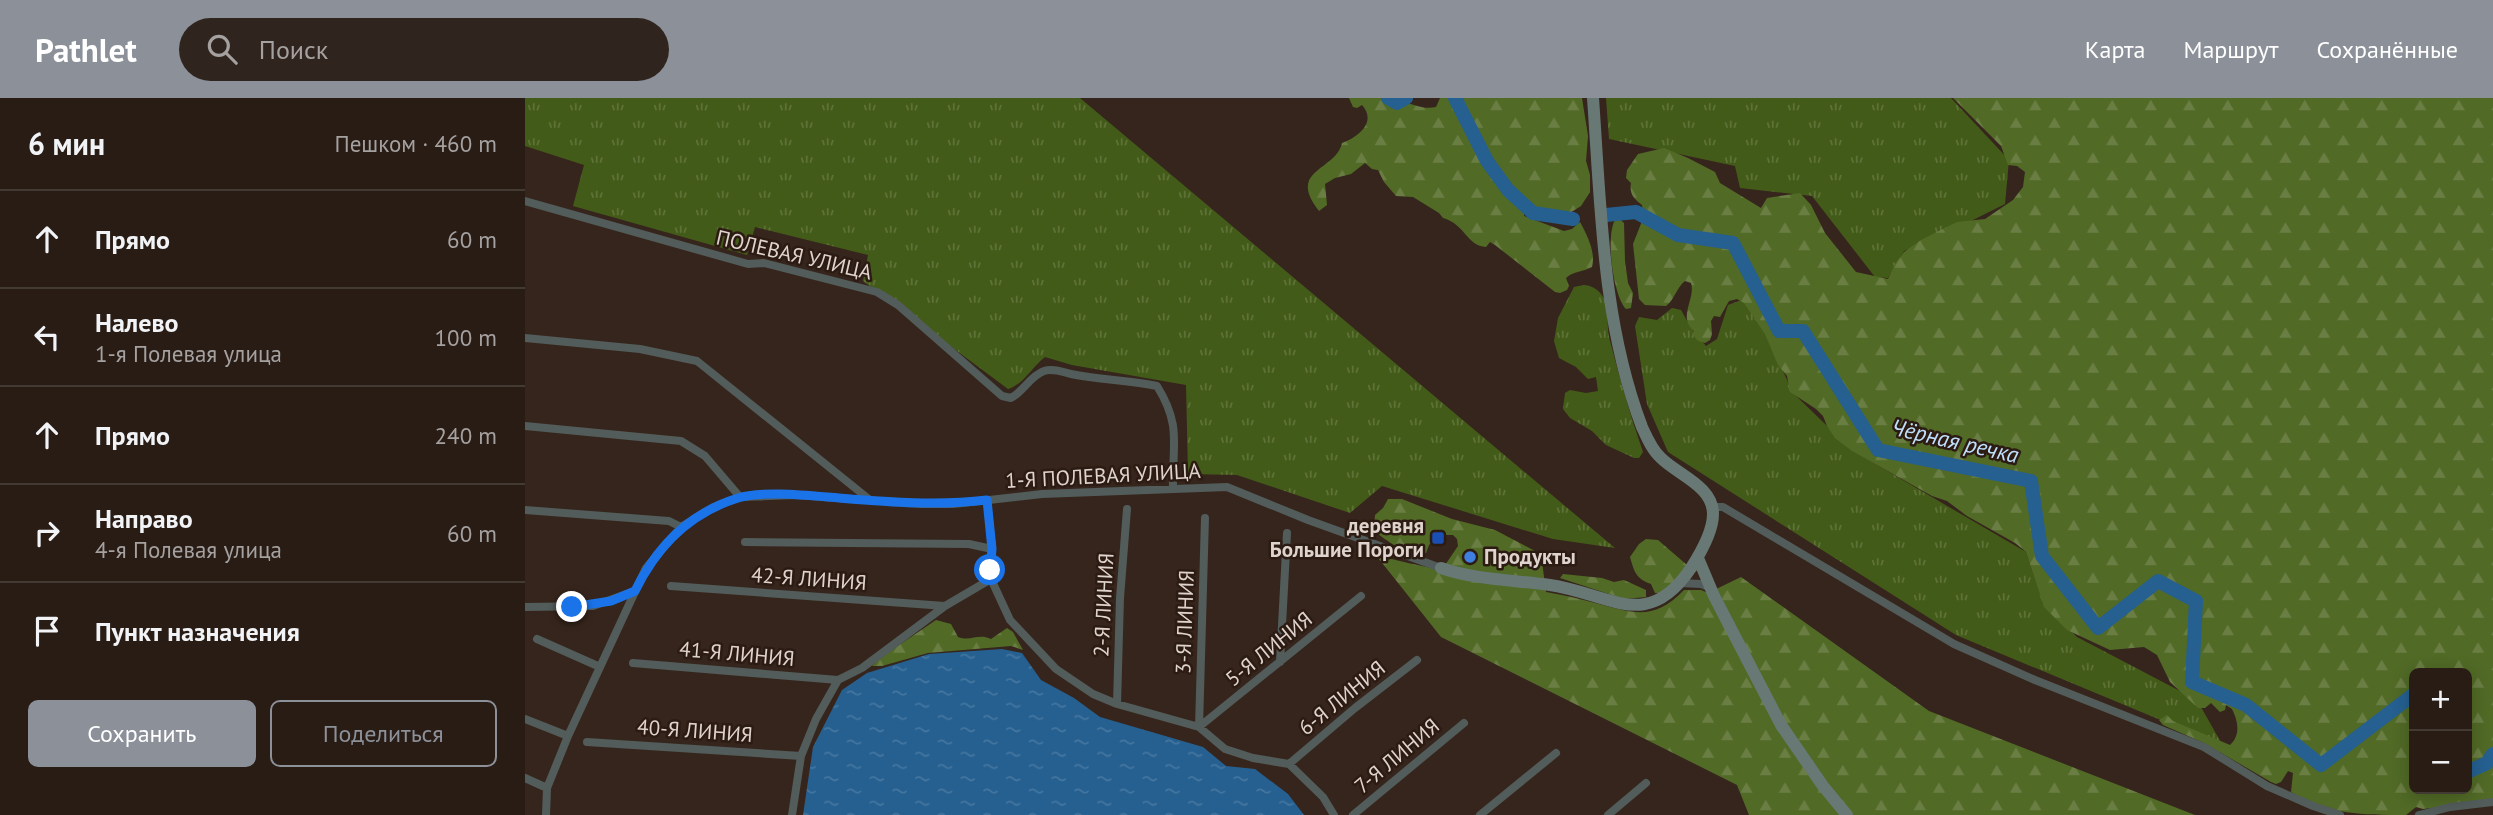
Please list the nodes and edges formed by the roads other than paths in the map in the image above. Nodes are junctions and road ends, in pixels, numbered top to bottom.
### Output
1 (1593, 98) edge
2 (525, 201) edge
3 (525, 338) edge
4 (525, 426) edge
5 (1173, 488) junction
6 (740, 497) junction
7 (870, 500) junction
8 (987, 500) junction
9 (1712, 508) junction
10 (1127, 509) dead end
11 (525, 510) edge
12 (1205, 518) dead end
13 (681, 527) junction
14 (1287, 533) dead end
15 (744, 542) dead end
16 (992, 549) junction
17 (1698, 558) junction
18 (1441, 568) joint
19 (991, 579) junction
20 (1681, 583) junction
21 (671, 586) dead end
22 (1711, 588) junction
23 (635, 591) junction
24 (1361, 596) dead end
25 (945, 606) junction
26 (525, 607) edge
27 (537, 639) dead end
28 (1417, 660) dead end
29 (1280, 662) junction
30 (633, 663) dead end
31 (600, 667) junction
32 (838, 680) junction
33 (1117, 704) junction
34 (525, 719) edge
35 (1464, 723) dead end
36 (1199, 727) junction
37 (568, 736) junction
38 (587, 742) dead end
39 (1556, 753) dead end
40 (801, 755) junction
41 (1289, 764) junction
42 (525, 778) edge
43 (1646, 783) dead end
44 (547, 788) junction
45 (2493, 802) edge
46 (546, 815) edge
47 (792, 815) edge
48 (1334, 815) edge
49 (1353, 815) edge
50 (1480, 815) edge
51 (1608, 815) edge
52 (1847, 815) edge
53 (2340, 815) edge
54 (2419, 815) edge

1 - 9 street
2 - 5 street, ПОЛЕВАЯ УЛИЦА
3 - 7 street
4 - 6 street
5 - 8 street, 1-Я ПОЛЕВАЯ УЛИЦА
5 - 18 street, 1-Я ПОЛЕВАЯ УЛИЦА
6 - 7 street, 1-Я ПОЛЕВАЯ УЛИЦА
6 - 13 street
7 - 8 street, 1-Я ПОЛЕВАЯ УЛИЦА
8 - 16 street
9 - 17 street
9 - 53 street
10 - 33 street, 2-Я ЛИНИЯ
11 - 13 street
12 - 36 street, 3-Я ЛИНИЯ
13 - 23 street
14 - 29 street
15 - 16 street
16 - 19 street
17 - 20 street
17 - 22 street
18 - 20 street
19 - 25 street
19 - 33 street
20 - 22 street
21 - 25 street, 42-Я ЛИНИЯ
22 - 52 street
23 - 26 street
23 - 31 street
24 - 29 street, 5-Я ЛИНИЯ
25 - 32 street
27 - 31 street
28 - 41 street, 6-Я ЛИНИЯ
29 - 36 street, 5-Я ЛИНИЯ
30 - 32 street, 41-Я ЛИНИЯ
31 - 37 street
32 - 40 street
33 - 36 street
34 - 37 street
35 - 49 street, 7-Я ЛИНИЯ
36 - 41 street
37 - 44 street
38 - 40 street, 40-Я ЛИНИЯ
39 - 50 street
40 - 47 street
41 - 48 street
42 - 44 street
43 - 51 street
44 - 46 street
45 - 54 street

